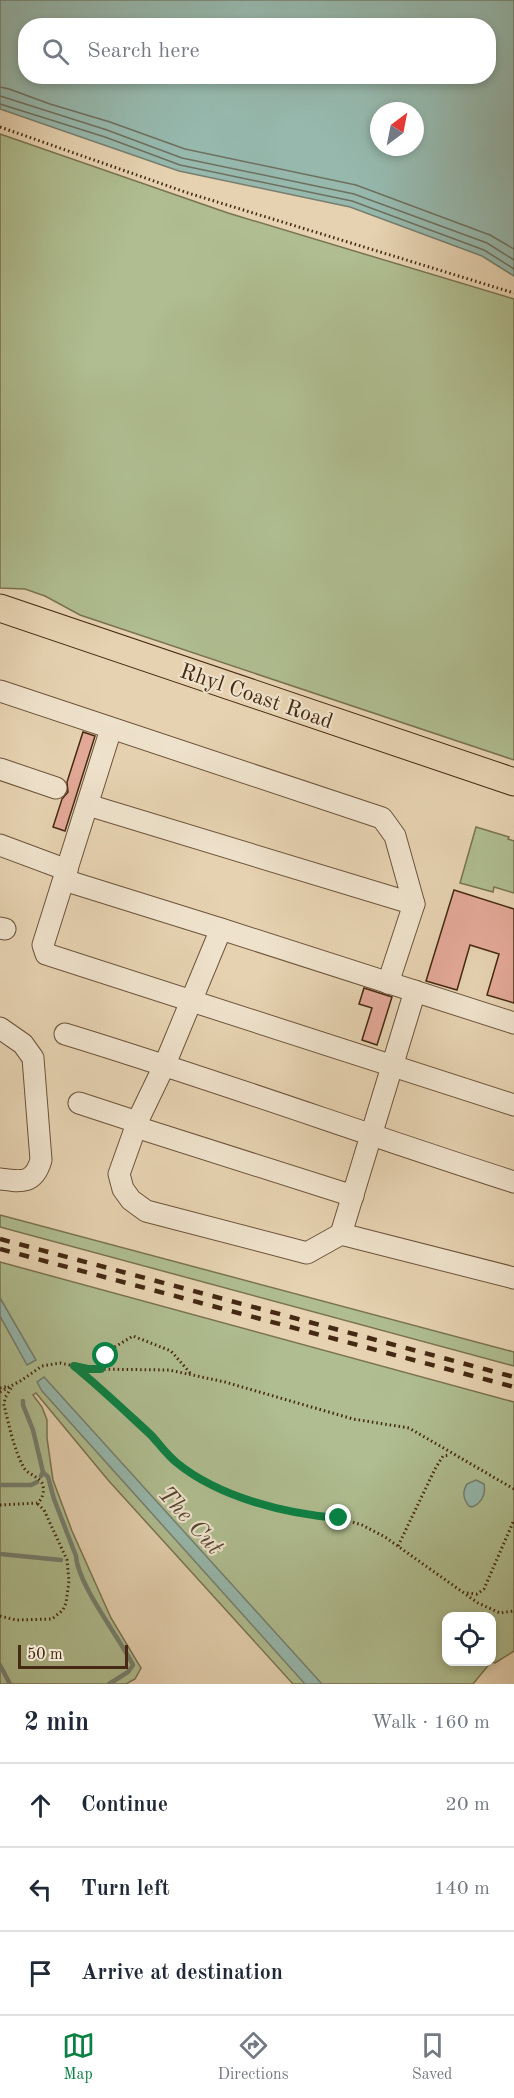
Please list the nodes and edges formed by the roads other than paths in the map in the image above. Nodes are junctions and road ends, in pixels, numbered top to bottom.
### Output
1 (0, 608) edge
2 (0, 691) edge
3 (111, 729) junction
4 (0, 769) edge
5 (514, 782) edge
6 (56, 788) dead end
7 (88, 805) junction
8 (0, 845) edge
9 (66, 875) junction
10 (414, 903) junction
11 (221, 929) junction
12 (388, 983) junction
13 (415, 991) junction
14 (191, 1001) junction
15 (514, 1023) edge
16 (0, 1028) edge
17 (65, 1034) dead end
18 (165, 1064) junction
19 (392, 1066) junction
20 (79, 1103) dead end
21 (514, 1105) edge
22 (136, 1124) junction
23 (371, 1136) junction
24 (0, 1179) edge
25 (514, 1182) edge
26 (353, 1196) junction
27 (341, 1234) junction
28 (514, 1278) edge

1 - 5 main road, Rhyl Coast Road
2 - 3 lane
3 - 7 lane
3 - 10 lane
4 - 6 lane
7 - 9 lane
7 - 10 lane
8 - 9 lane
9 - 11 lane
9 - 14 lane
10 - 12 lane
11 - 12 lane
11 - 14 lane
12 - 13 lane
13 - 15 lane
13 - 19 lane
14 - 18 lane
14 - 19 lane
16 - 24 lane
17 - 18 lane
18 - 22 lane
18 - 23 lane
19 - 21 lane
19 - 23 lane
20 - 22 lane
22 - 26 lane
22 - 27 lane
23 - 25 lane
23 - 26 lane
26 - 27 lane
27 - 28 lane

